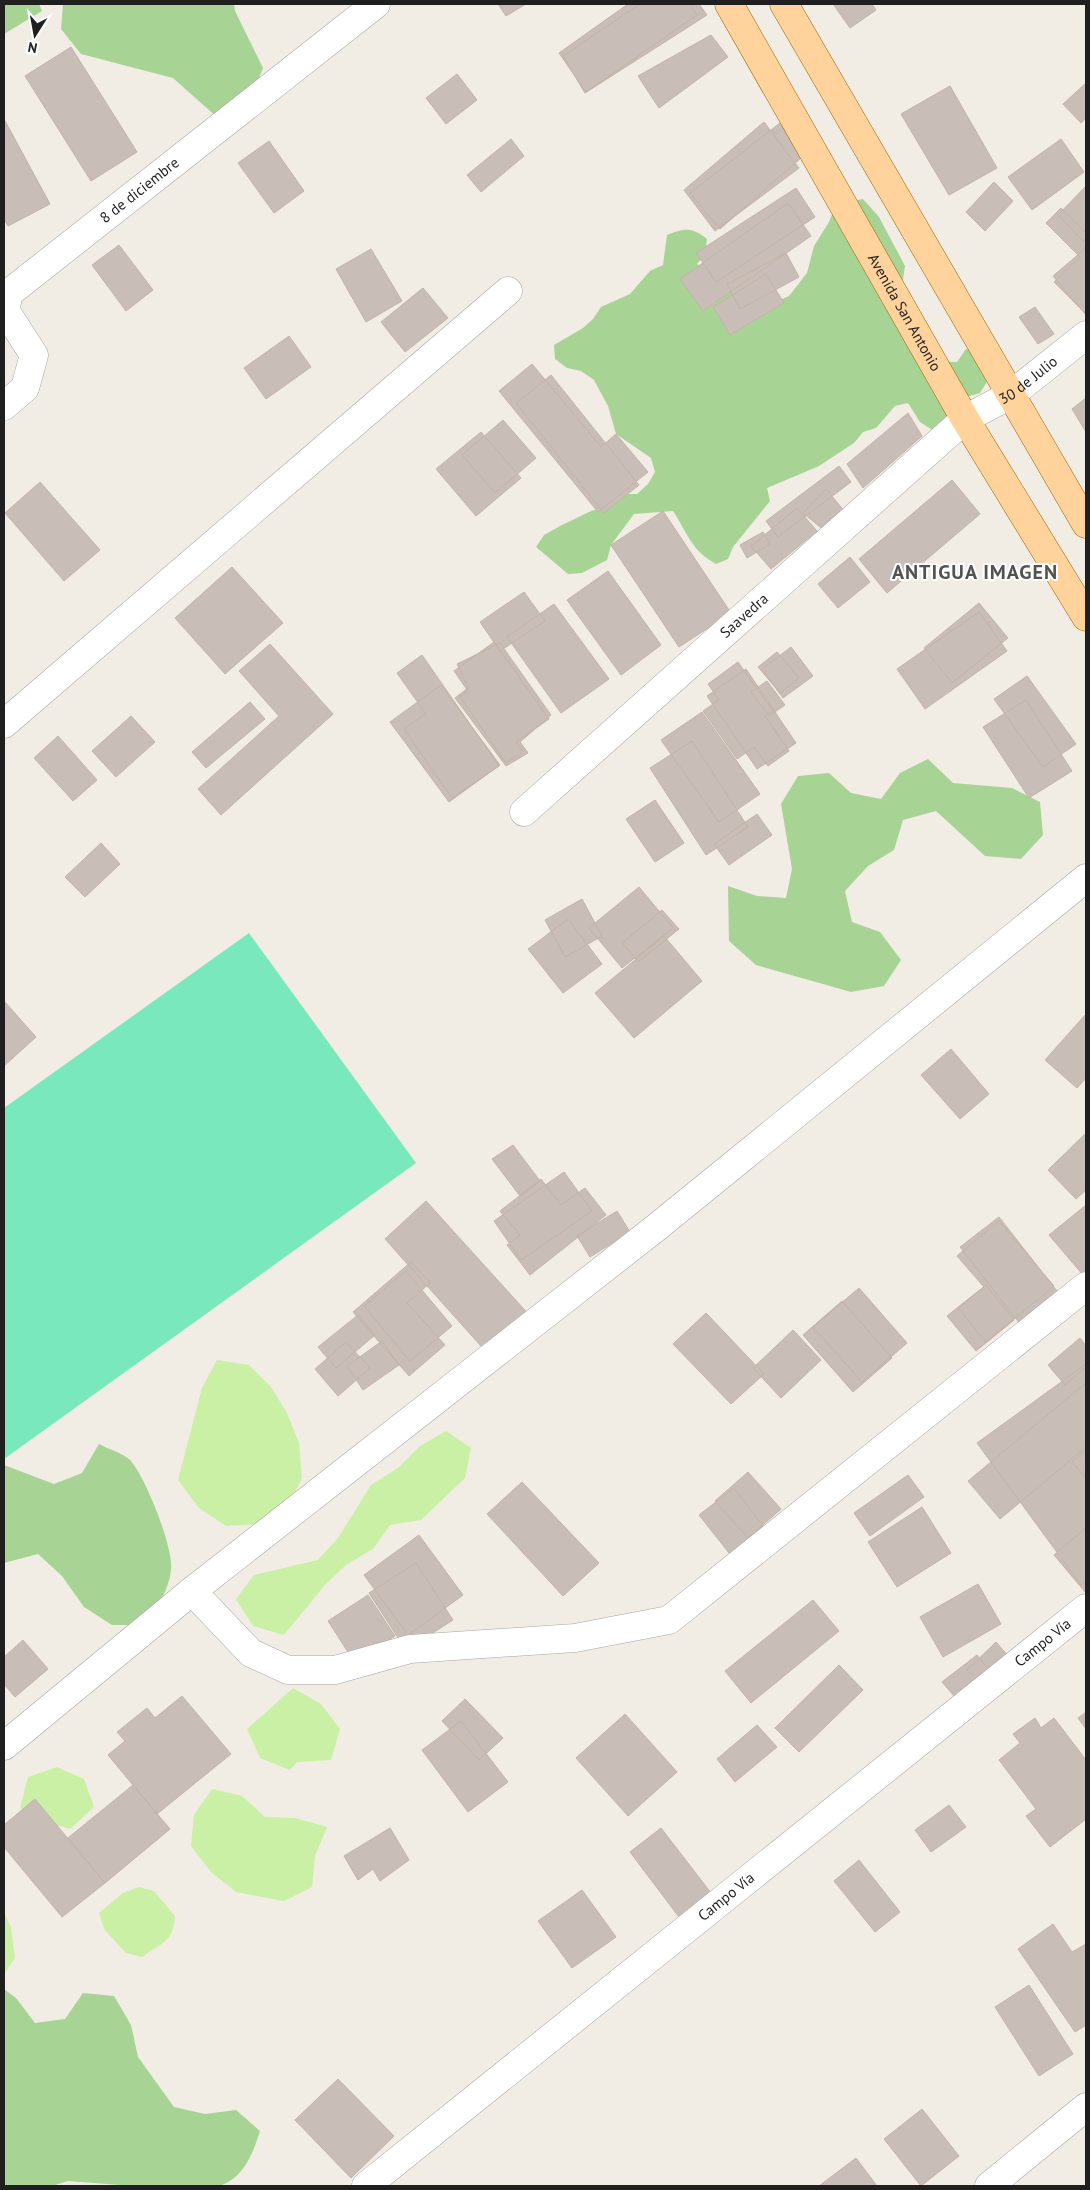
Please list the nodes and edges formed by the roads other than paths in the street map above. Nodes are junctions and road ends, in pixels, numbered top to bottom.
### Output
1 (376, 4) edge
2 (729, 4) edge
3 (784, 4) edge
4 (508, 291) dead end
5 (1086, 335) edge
6 (1012, 394) junction
7 (4, 406) edge
8 (965, 419) junction
9 (1086, 524) edge
10 (1086, 617) edge
11 (4, 724) edge
12 (524, 812) dead end
13 (1086, 878) edge
14 (1086, 1286) edge
15 (192, 1591) junction
16 (1083, 1610) edge
17 (4, 1746) edge
18 (1086, 2107) edge
19 (366, 2186) edge
20 (989, 2186) edge

1 - 7 street, 8 de diciembre
2 - 8 main road, Avenida San Antonio
3 - 6 main road
4 - 11 street
5 - 6 street, 30 de Julio
6 - 8 street, 30 de Julio
6 - 9 main road
8 - 10 main road, Avenida San Antonio
8 - 12 street, Saavedra
13 - 15 street
14 - 15 street
15 - 17 street
16 - 19 street, Campo Vía
18 - 20 street

